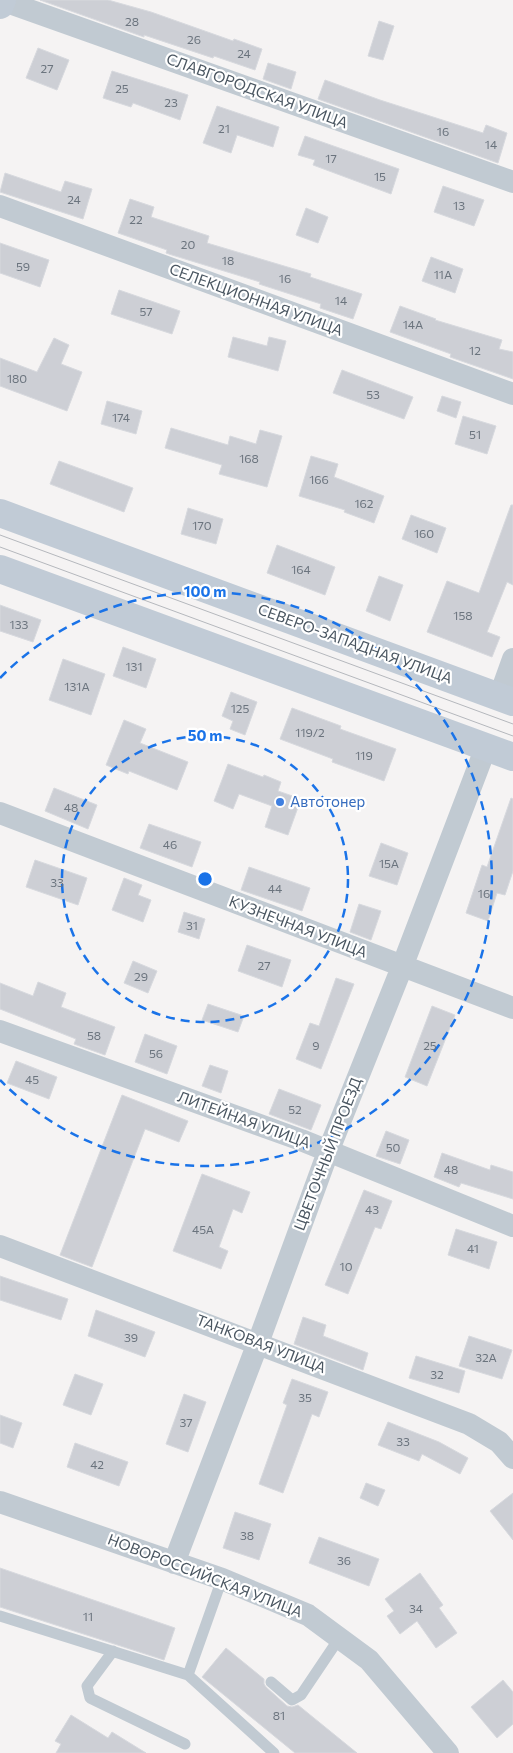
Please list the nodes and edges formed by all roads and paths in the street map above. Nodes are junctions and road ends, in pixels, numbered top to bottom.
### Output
1 (2, 0) edge
2 (0, 5) edge
3 (513, 182) edge
4 (0, 206) edge
5 (513, 394) edge
6 (0, 513) edge
7 (0, 569) edge
8 (513, 659) edge
9 (506, 700) edge
10 (486, 747) junction
11 (513, 757) edge
12 (0, 813) edge
13 (402, 967) junction
14 (513, 1008) edge
15 (0, 1031) edge
16 (328, 1152) junction
17 (513, 1226) edge
18 (0, 1246) edge
19 (258, 1343) junction
20 (513, 1458) edge
21 (0, 1502) edge
22 (174, 1563) junction
23 (222, 1579) junction
24 (0, 1616) edge
25 (340, 1636) junction
26 (113, 1651) junction
27 (188, 1675) junction
28 (271, 1682) dead end
29 (185, 1744) dead end
30 (274, 1753) edge
31 (448, 1753) edge

1 - 2 main road
1 - 3 street, СЛАВГОРОДСКАЯ УЛИЦА
4 - 5 street, СЕЛЕКЦИОННАЯ УЛИЦА
6 - 9 main road, СЕВЕРО-ЗАПАДНАЯ УЛИЦА
7 - 10 main road
8 - 9 street
10 - 11 main road
10 - 13 street, ЦВЕТОЧНЫЙ ПРОЕЗД
12 - 13 street, КУЗНЕЧНАЯ УЛИЦА
13 - 14 street, КУЗНЕЧНАЯ УЛИЦА
13 - 16 street, ЦВЕТОЧНЫЙ ПРОЕЗД
15 - 16 street, ЛИТЕЙНАЯ УЛИЦА
16 - 17 street, ЛИТЕЙНАЯ УЛИЦА
16 - 19 street, ЦВЕТОЧНЫЙ ПРОЕЗД
18 - 19 street, ТАНКОВАЯ УЛИЦА
19 - 20 street, ТАНКОВАЯ УЛИЦА
19 - 22 street, ЦВЕТОЧНЫЙ ПРОЕЗД
21 - 22 street, НОВОРОССИЙСКАЯ УЛИЦА
22 - 23 street, НОВОРОССИЙСКАЯ УЛИЦА
23 - 25 street, НОВОРОССИЙСКАЯ УЛИЦА
23 - 27 lane
24 - 26 lane
25 - 28 lane
25 - 31 street, НОВОРОССИЙСКАЯ УЛИЦА
26 - 27 lane
26 - 29 lane
27 - 30 lane

